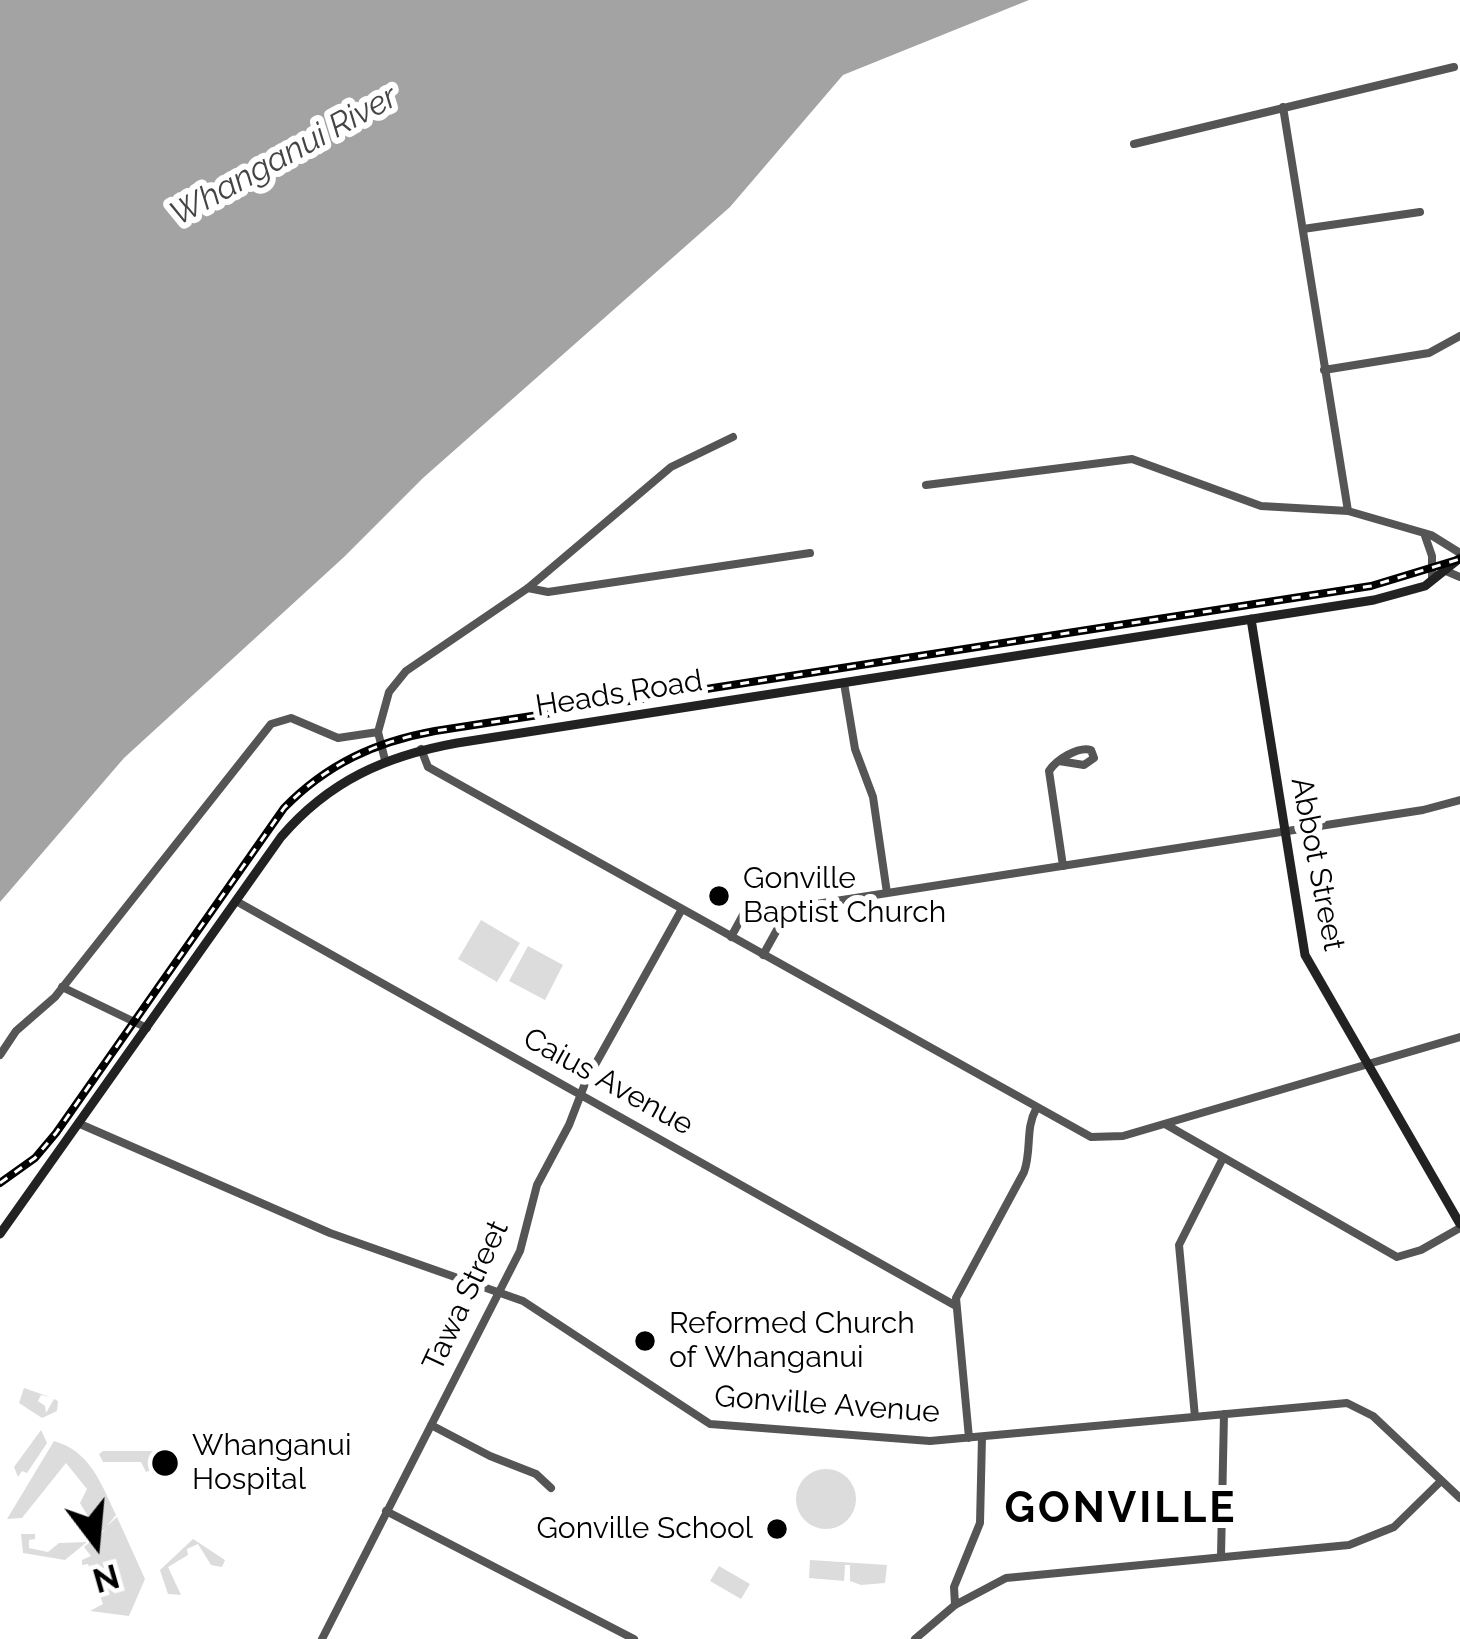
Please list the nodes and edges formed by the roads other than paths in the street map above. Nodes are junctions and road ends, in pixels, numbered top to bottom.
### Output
1 (1454, 67) dead end
2 (1283, 107) junction
3 (1134, 144) dead end
4 (1420, 212) dead end
5 (1302, 229) junction
6 (1460, 336) edge
7 (1324, 370) junction
8 (733, 437) dead end
9 (926, 484) dead end
10 (1348, 511) junction
11 (1424, 533) junction
12 (810, 553) dead end
13 (1460, 555) edge
14 (1446, 571) junction
15 (1460, 577) edge
16 (1432, 582) junction
17 (528, 588) junction
18 (1251, 619) junction
19 (844, 683) junction
20 (379, 732) junction
21 (421, 749) junction
22 (385, 760) junction
23 (1059, 761) dead end
24 (1460, 800) edge
25 (1284, 831) junction
26 (1063, 866) junction
27 (887, 893) junction
28 (236, 901) junction
29 (682, 909) junction
30 (768, 911) dead end
31 (731, 937) junction
32 (763, 955) junction
33 (62, 987) junction
34 (147, 1028) junction
35 (1460, 1037) edge
36 (0, 1054) edge
37 (1367, 1065) junction
38 (580, 1094) junction
39 (1036, 1109) junction
40 (80, 1124) junction
41 (1165, 1124) junction
42 (1223, 1158) junction
43 (4, 1221) edge
44 (1460, 1226) edge
45 (0, 1234) edge
46 (500, 1292) junction
47 (956, 1306) junction
48 (1224, 1414) junction
49 (1195, 1417) junction
50 (431, 1425) junction
51 (982, 1437) junction
52 (969, 1438) junction
53 (1441, 1480) junction
54 (551, 1488) dead end
55 (1460, 1498) edge
56 (386, 1510) junction
57 (1221, 1556) junction
58 (955, 1605) junction
59 (322, 1639) edge
60 (634, 1639) edge
61 (915, 1639) edge

1 - 2 street
2 - 3 street
2 - 5 street
4 - 5 street
5 - 7 street
6 - 7 street
7 - 10 street
8 - 17 street
9 - 10 street
10 - 11 street
11 - 13 street
11 - 16 street
12 - 17 street
13 - 14 main road, Heads Road
14 - 15 street
14 - 16 main road, Heads Road
16 - 18 main road, Heads Road
17 - 20 street
18 - 19 main road, Heads Road
18 - 25 main road, Abbot Street
19 - 21 main road, Heads Road
19 - 27 street
20 - 22 street
20 - 33 street
21 - 22 main road, Heads Road
21 - 29 street
22 - 28 main road, Heads Road
23 - 26 street
24 - 25 street
25 - 26 street
25 - 37 main road, Abbot Street
26 - 27 street
27 - 32 street
28 - 34 main road, Heads Road
28 - 38 street, Caius Avenue
29 - 31 street
29 - 38 street, Tawa Street
30 - 31 street
31 - 32 street
32 - 39 street
33 - 34 street
33 - 36 street
34 - 40 main road, Heads Road
35 - 37 street
37 - 41 street
37 - 44 main road, Abbot Street
38 - 46 street, Tawa Street
38 - 47 street, Caius Avenue
39 - 41 street
39 - 47 street
40 - 43 main road, Heads Road
40 - 46 street, Gonville Avenue
41 - 42 street
42 - 44 street
42 - 49 street
43 - 45 main road, Heads Road
46 - 50 street, Tawa Street
46 - 52 street, Gonville Avenue
47 - 52 street
48 - 49 street, Gonville Avenue
48 - 53 street, Gonville Avenue
48 - 57 street
49 - 51 street, Gonville Avenue
50 - 54 street
50 - 56 street, Tawa Street
51 - 52 street, Gonville Avenue
51 - 58 street
53 - 55 street, Gonville Avenue
53 - 57 street
56 - 59 street, Tawa Street
56 - 60 street
57 - 58 street
58 - 61 street

